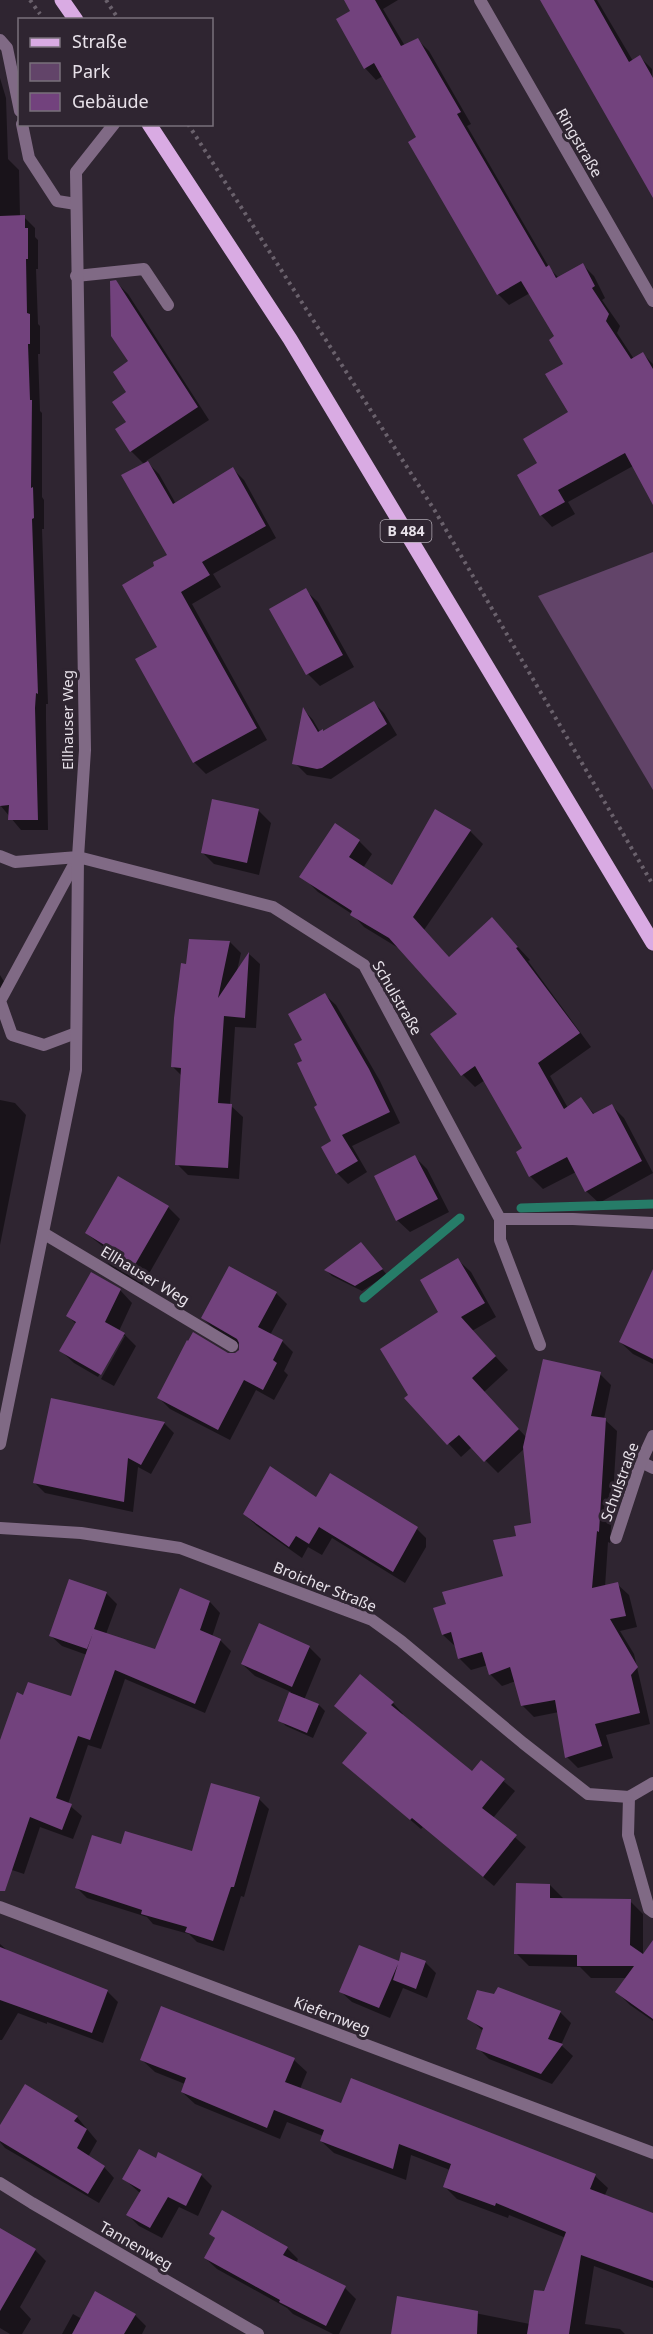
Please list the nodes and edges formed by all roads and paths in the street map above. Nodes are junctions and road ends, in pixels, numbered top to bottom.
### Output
1 (30, 0) edge
2 (62, 0) edge
3 (106, 0) edge
4 (480, 0) edge
5 (43, 18) edge
6 (74, 18) edge
7 (118, 18) edge
8 (0, 40) edge
9 (18, 101) edge
10 (22, 126) edge
11 (112, 126) edge
12 (149, 126) edge
13 (190, 126) edge
14 (76, 204) junction
15 (76, 276) junction
16 (653, 300) edge
17 (168, 305) dead end
18 (0, 856) edge
19 (78, 857) junction
20 (653, 885) edge
21 (653, 943) edge
22 (76, 1033) junction
23 (500, 1219) junction
24 (653, 1222) edge
25 (43, 1233) junction
26 (540, 1345) dead end
27 (232, 1346) dead end
28 (653, 1436) edge
29 (0, 1444) edge
30 (641, 1462) junction
31 (653, 1468) edge
32 (0, 1528) edge
33 (616, 1538) dead end
34 (653, 1783) edge
35 (629, 1797) junction
36 (0, 1906) edge
37 (653, 1912) edge
38 (653, 2153) edge
39 (0, 2183) edge
40 (258, 2334) edge

1 - 5 path
2 - 6 main road
3 - 7 path
4 - 16 street, Ringstraße
8 - 9 street
10 - 14 street
11 - 14 street, Ellhauser Weg
12 - 21 main road, B 484
13 - 20 path
14 - 15 street, Ellhauser Weg
15 - 17 street
15 - 19 street, Ellhauser Weg
18 - 19 street, Schulstraße
19 - 22 street, Ellhauser Weg
19 - 22 street
19 - 23 street, Schulstraße
22 - 25 street, Ellhauser Weg
23 - 24 street
23 - 26 street
25 - 27 street, Ellhauser Weg
25 - 29 street, Ellhauser Weg
28 - 30 street, Schulstraße
30 - 31 street
30 - 33 street, Schulstraße
32 - 35 street, Broicher Straße
34 - 35 street
35 - 37 street
36 - 38 street, Kiefernweg
39 - 40 street, Tannenweg

